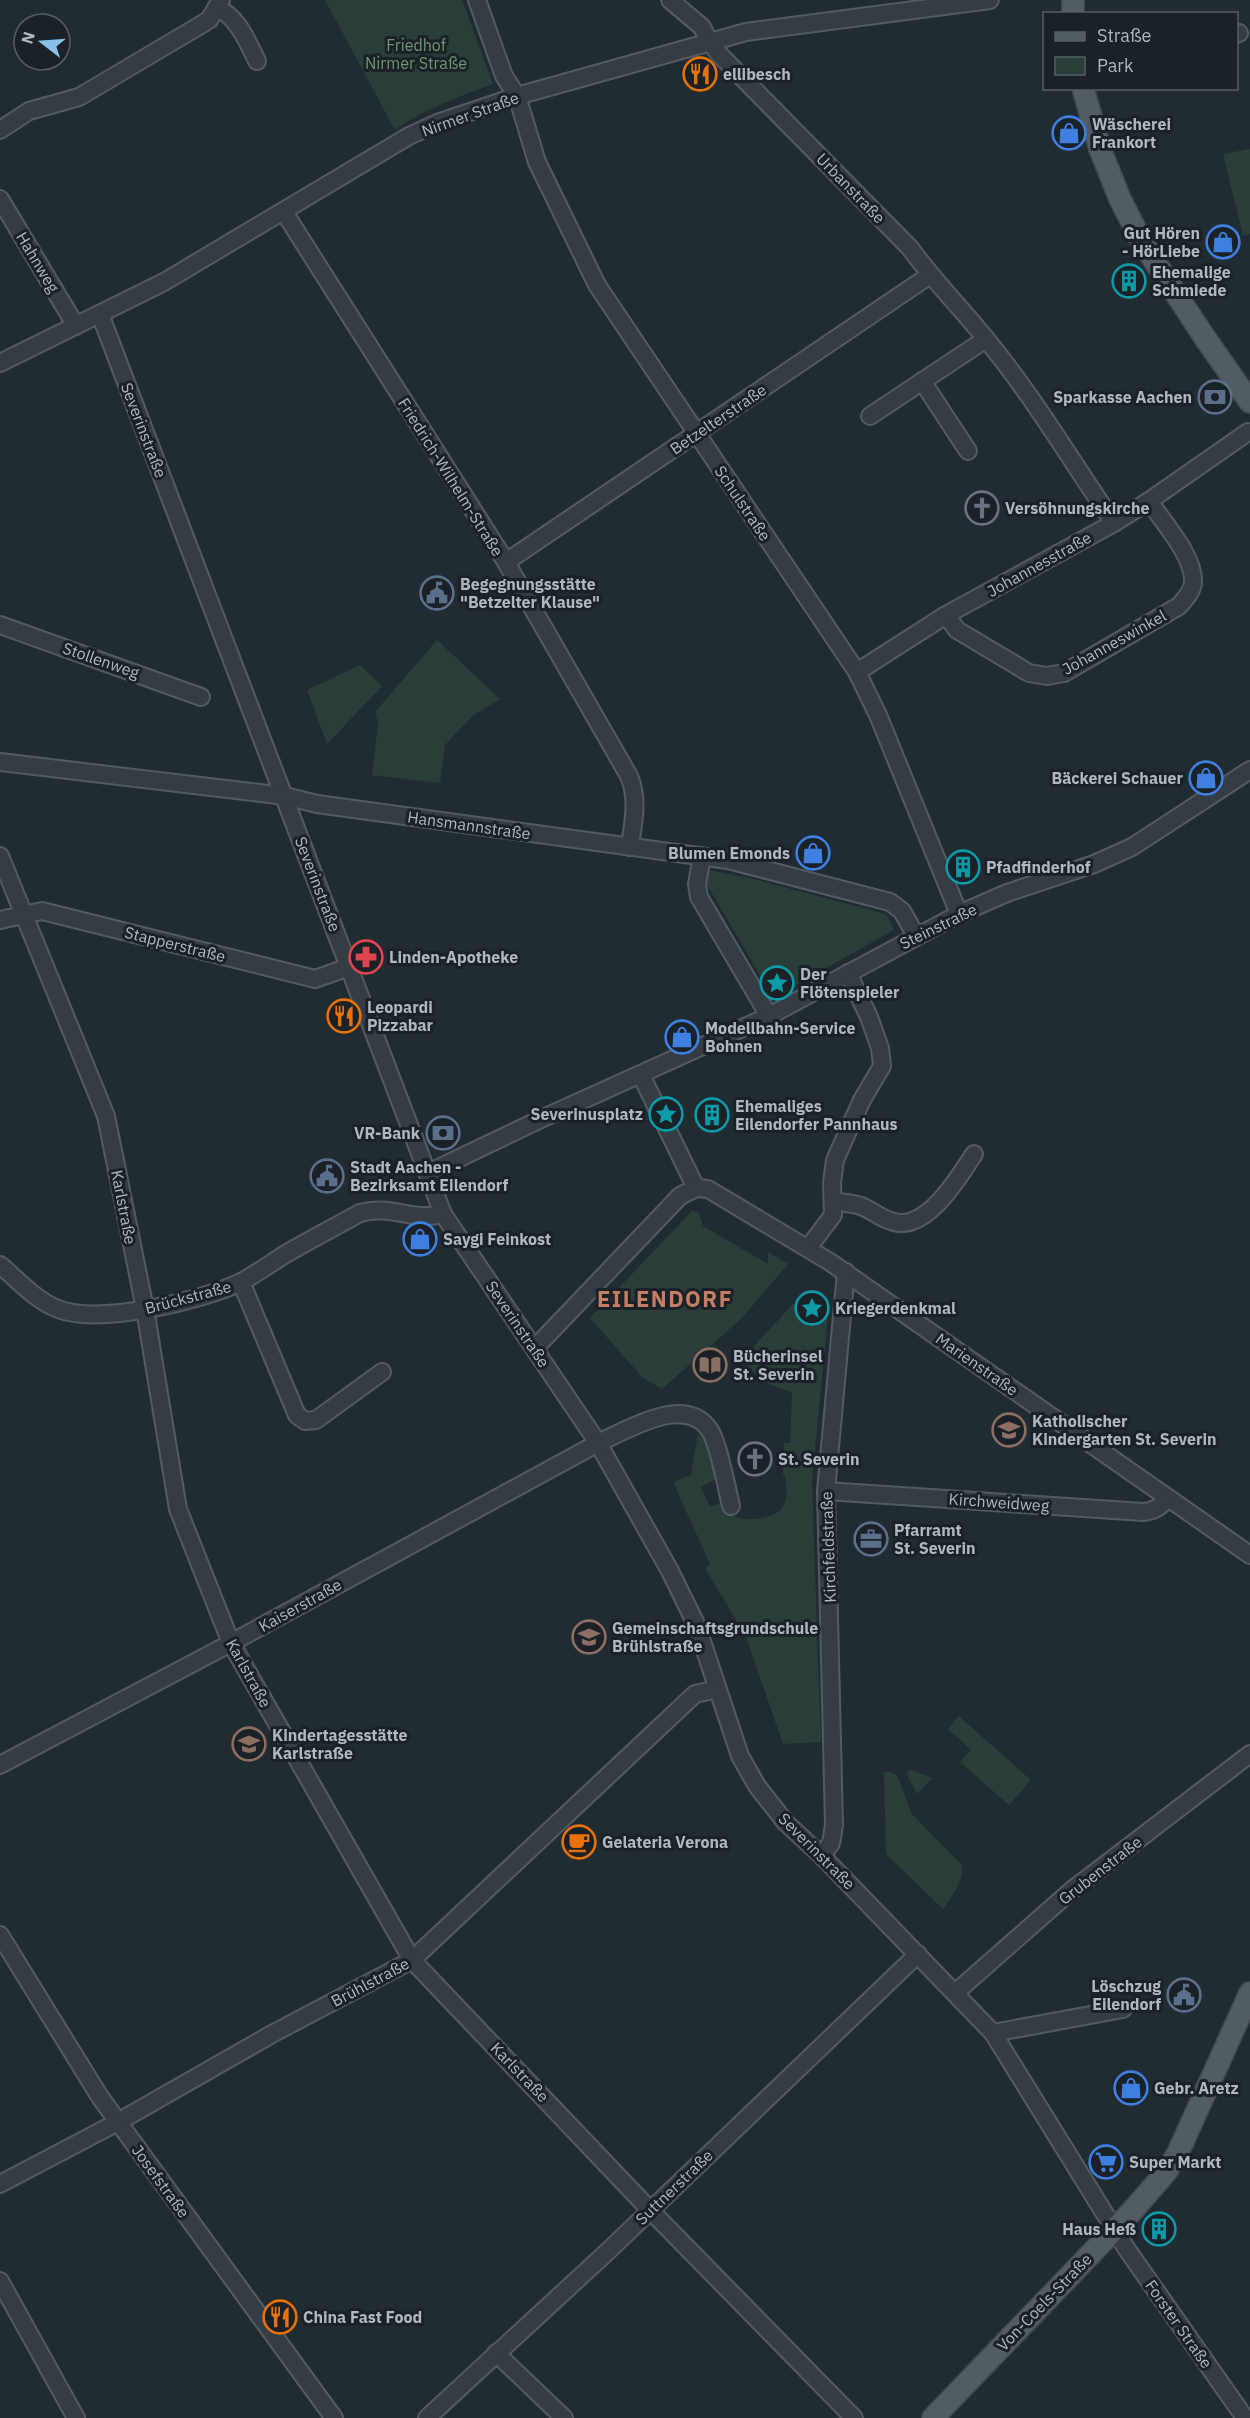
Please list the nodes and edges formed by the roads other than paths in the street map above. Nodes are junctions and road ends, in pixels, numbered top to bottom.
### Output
1 (477, 0) edge
2 (670, 0) edge
3 (990, 0) edge
4 (219, 4) edge
5 (709, 41) junction
6 (257, 61) dead end
7 (1084, 90) edge
8 (517, 96) junction
9 (0, 130) edge
10 (0, 199) edge
11 (284, 212) junction
12 (930, 275) junction
13 (100, 314) junction
14 (76, 326) junction
15 (986, 339) junction
16 (0, 363) edge
17 (922, 381) junction
18 (1250, 402) edge
19 (870, 416) dead end
20 (1248, 432) dead end
21 (696, 433) junction
22 (968, 451) dead end
23 (1149, 501) junction
24 (1114, 523) junction
25 (506, 562) junction
26 (946, 615) junction
27 (0, 625) edge
28 (857, 672) junction
29 (201, 697) dead end
30 (0, 762) edge
31 (1250, 770) edge
32 (285, 796) junction
33 (630, 847) junction
34 (0, 856) edge
35 (702, 856) junction
36 (25, 913) junction
37 (959, 915) junction
38 (0, 920) edge
39 (916, 936) junction
40 (350, 967) junction
41 (848, 973) junction
42 (769, 1016) junction
43 (641, 1075) junction
44 (974, 1154) dead end
45 (428, 1173) junction
46 (696, 1188) junction
47 (833, 1201) junction
48 (443, 1214) junction
49 (808, 1248) junction
50 (0, 1265) edge
51 (846, 1272) junction
52 (241, 1282) junction
53 (145, 1309) junction
54 (535, 1348) junction
55 (382, 1372) dead end
56 (598, 1443) junction
57 (826, 1491) junction
58 (1168, 1498) junction
59 (731, 1506) dead end
60 (1250, 1555) edge
61 (231, 1643) junction
62 (717, 1689) junction
63 (1250, 1754) edge
64 (0, 1765) edge
65 (822, 1856) junction
66 (0, 1935) edge
67 (918, 1954) junction
68 (412, 1959) junction
69 (955, 1993) junction
70 (1250, 1994) edge
71 (1123, 2008) dead end
72 (1245, 2018) edge
73 (993, 2033) junction
74 (118, 2122) junction
75 (0, 2184) edge
76 (650, 2210) junction
77 (1116, 2228) junction
78 (0, 2281) edge
79 (496, 2354) junction
80 (76, 2418) edge
81 (334, 2418) edge
82 (427, 2418) edge
83 (564, 2418) edge
84 (854, 2418) edge
85 (933, 2418) edge
86 (1245, 2418) edge

1 - 8 street, Schulstraße
2 - 5 street, Urbanstraße
3 - 5 street, Nirmer Straße
4 - 6 street
4 - 9 street
5 - 8 street, Nirmer Straße
5 - 12 street, Urbanstraße
7 - 18 main road
8 - 11 street, Nirmer Straße
8 - 21 street, Schulstraße
10 - 14 street, Hahnweg
11 - 13 street, Nirmer Straße
11 - 25 street, Friedrich-Wilhelm-Straße
12 - 15 street, Urbanstraße
12 - 21 street, Betzelterstraße
13 - 14 street, Nirmer Straße
13 - 32 street, Severinstraße
14 - 16 street, Nirmer Straße
15 - 17 street
15 - 24 street, Urbanstraße
17 - 19 street
17 - 22 street
20 - 23 street, Johannesstraße
21 - 25 street, Betzelterstraße
21 - 28 street, Schulstraße
23 - 24 street, Johannesstraße
23 - 26 street, Johanneswinkel
24 - 26 street, Johannesstraße
25 - 33 street, Friedrich-Wilhelm-Straße
26 - 28 street, Johannesstraße
27 - 29 street, Stollenweg
28 - 37 street, Schulstraße
30 - 32 street, Hansmannstraße
31 - 37 street, Steinstraße
32 - 33 street, Hansmannstraße
32 - 40 street, Severinstraße
33 - 35 street, Hansmannstraße
34 - 36 street, Karlstraße
35 - 39 street, Hansmannstraße
35 - 42 street
36 - 38 street, Stapperstraße
36 - 40 street, Stapperstraße
36 - 53 street, Karlstraße
37 - 39 street, Steinstraße
39 - 41 street, Steinstraße
40 - 45 street, Severinstraße
41 - 42 street, Steinstraße
41 - 47 street
42 - 43 street, Steinstraße
43 - 45 street, Steinstraße
43 - 46 street
44 - 47 street
45 - 48 street, Severinstraße
46 - 49 street, Marienstraße
46 - 54 street
47 - 49 street
48 - 52 street, Brückstraße
48 - 54 street, Severinstraße
49 - 51 street, Marienstraße
50 - 53 street, Brückstraße
51 - 57 street, Kirchfeldstraße
51 - 58 street, Marienstraße
52 - 53 street, Brückstraße
52 - 55 street
53 - 61 street, Karlstraße
54 - 56 street, Severinstraße
56 - 59 street, Kaiserstraße
56 - 61 street, Kaiserstraße
56 - 62 street, Severinstraße
57 - 58 street, Kirchweidweg
57 - 65 street, Kirchfeldstraße
58 - 60 street, Marienstraße
61 - 64 street, Kaiserstraße
61 - 68 street, Karlstraße
62 - 65 street, Severinstraße
62 - 68 street, Brühlstraße
63 - 69 street, Grubenstraße
65 - 67 street, Severinstraße
66 - 74 street, Josefstraße
67 - 69 street, Severinstraße
67 - 76 street, Suttnerstraße
68 - 74 street, Brühlstraße
68 - 76 street, Karlstraße
69 - 73 street, Severinstraße
70 - 72 main road, Von-Coels-Straße
71 - 73 street
72 - 77 main road, Von-Coels-Straße
73 - 77 street, Severinstraße
74 - 75 street, Brühlstraße
74 - 81 street, Josefstraße
76 - 79 street, Suttnerstraße
76 - 84 street, Karlstraße
77 - 85 main road, Von-Coels-Straße
77 - 86 street, Forster Straße
78 - 80 street
79 - 82 street, Suttnerstraße
79 - 83 street

